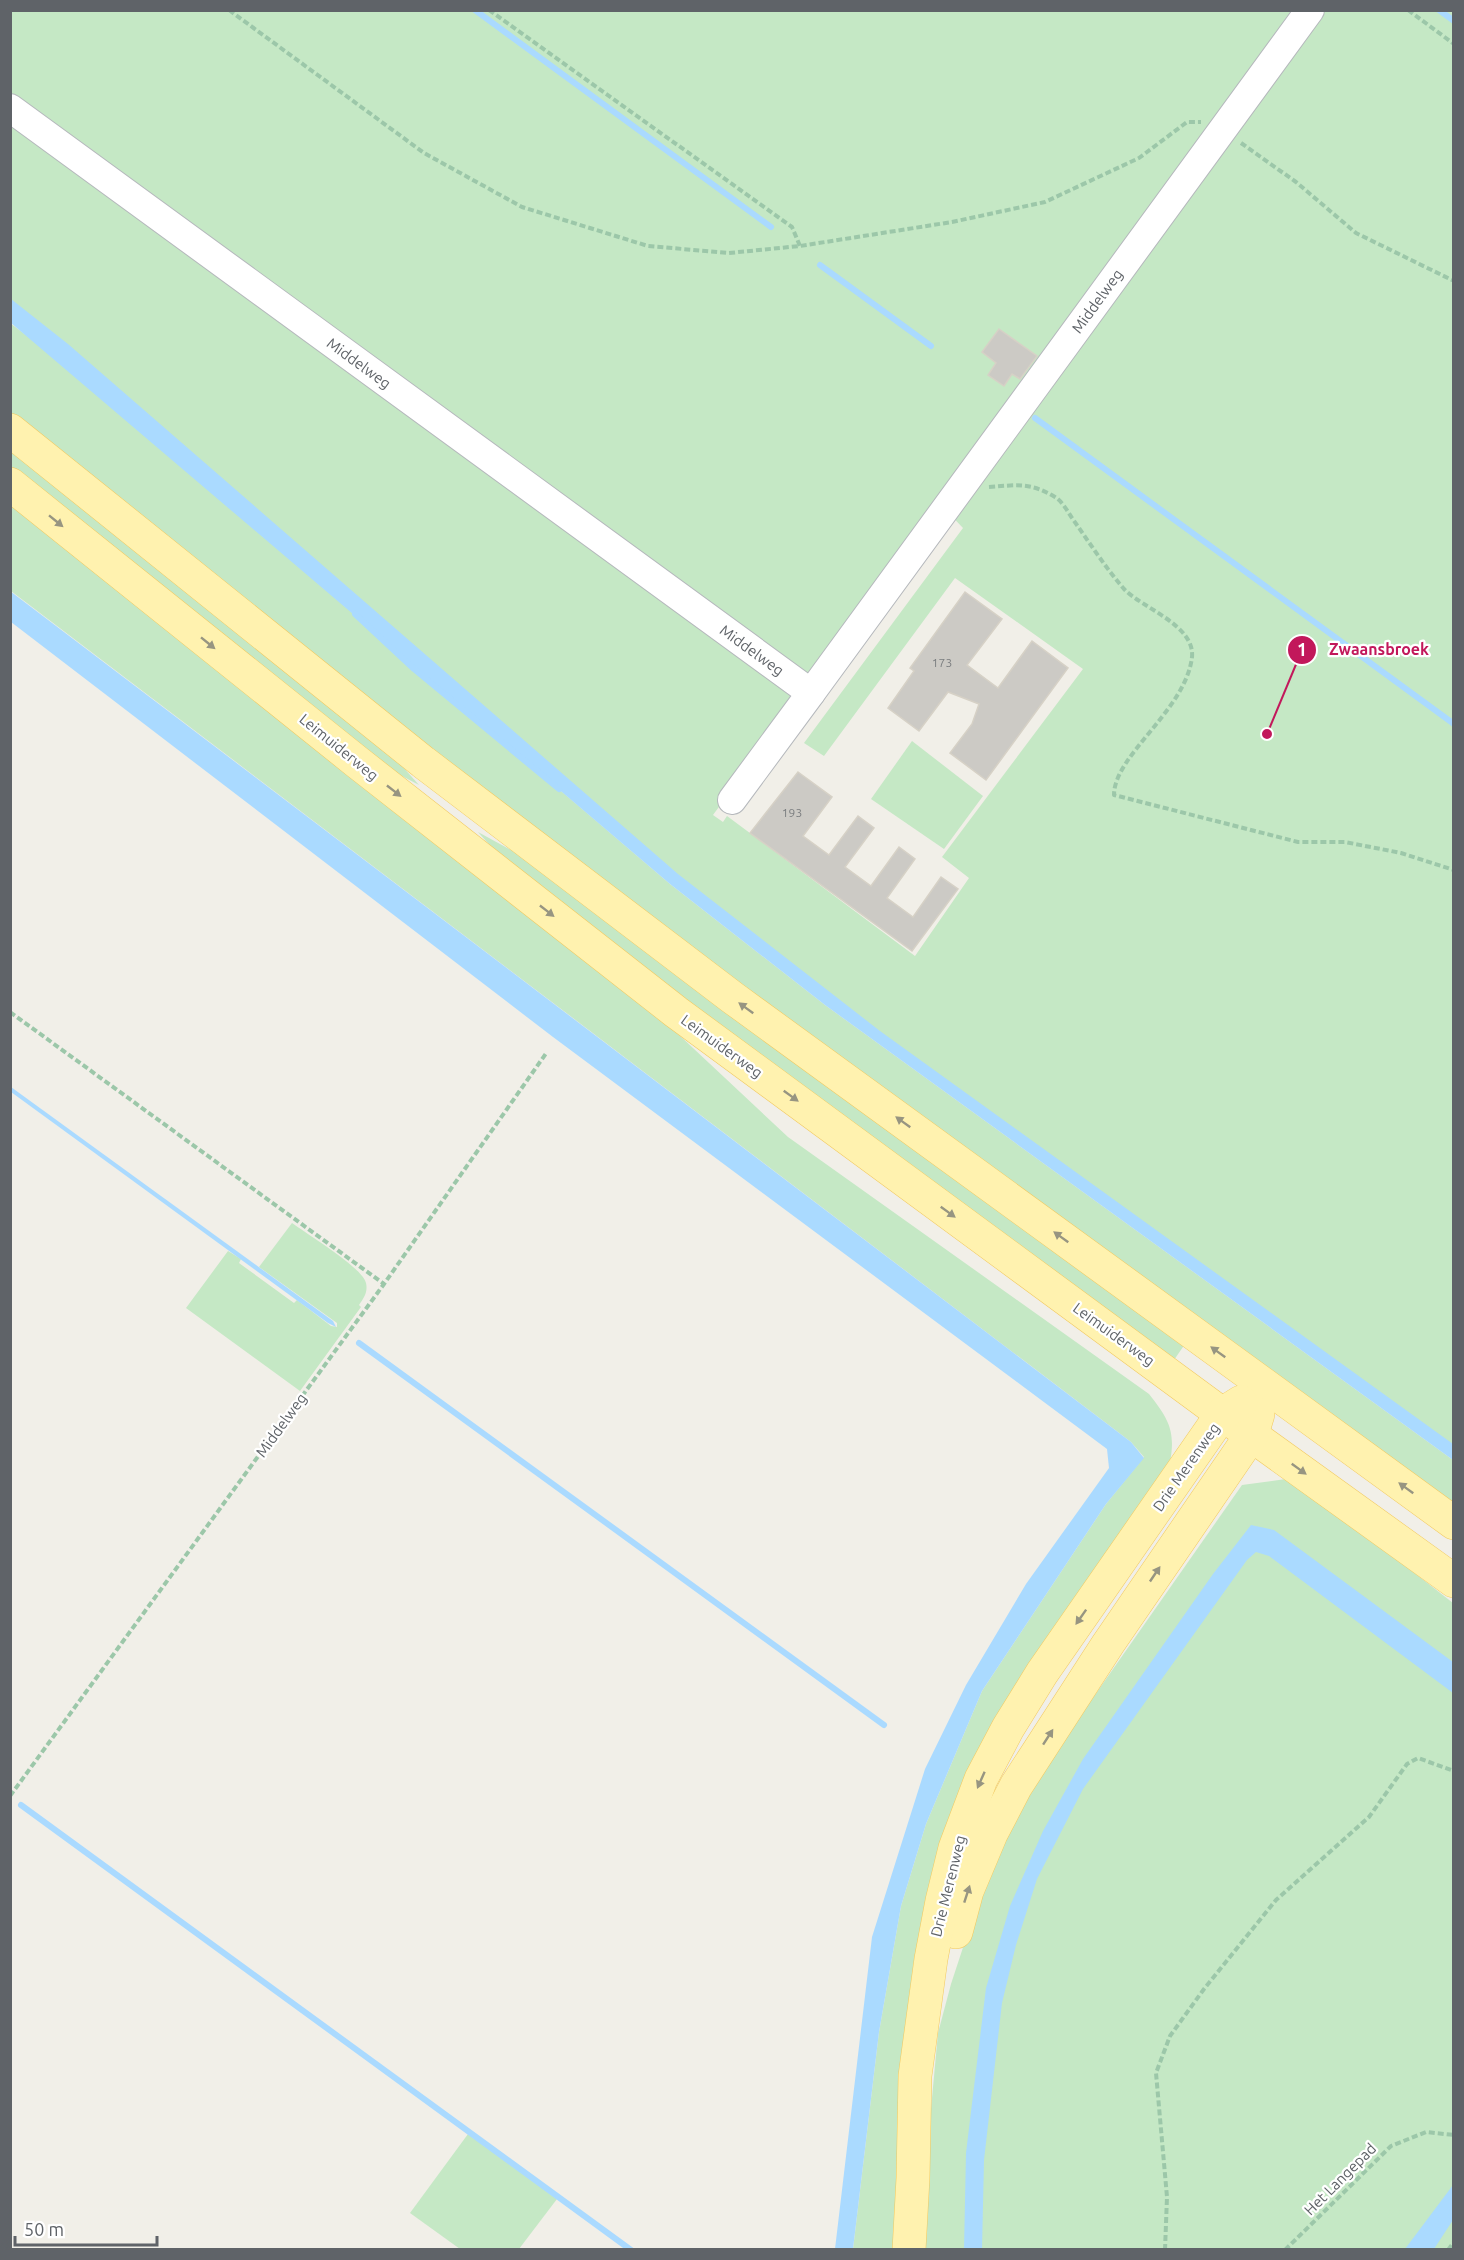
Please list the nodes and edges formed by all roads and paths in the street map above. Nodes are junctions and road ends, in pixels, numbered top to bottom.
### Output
1 (229, 10) edge
2 (489, 10) edge
3 (1310, 10) edge
4 (1408, 10) edge
5 (1454, 44) edge
6 (10, 108) edge
7 (1223, 129) junction
8 (800, 246) junction
9 (1454, 281) edge
10 (10, 430) edge
11 (10, 484) edge
12 (959, 489) junction
13 (811, 693) junction
14 (732, 800) dead end
15 (1454, 870) edge
16 (10, 1012) edge
17 (547, 1052) dead end
18 (384, 1284) junction
19 (1266, 1387) junction
20 (1222, 1414) junction
21 (1252, 1434) junction
22 (1454, 1523) edge
23 (1454, 1581) edge
24 (1454, 1771) edge
25 (10, 1796) edge
26 (1454, 2135) edge
27 (914, 2178) junction
28 (1454, 2242) edge
29 (909, 2250) edge
30 (1165, 2250) edge
31 (1285, 2250) edge
32 (1448, 2250) edge

1 - 8 path
2 - 8 path
3 - 7 lane, Middelweg
4 - 5 path
6 - 13 lane, Middelweg
7 - 8 path
7 - 9 path
7 - 12 lane, Middelweg
19 -> 10 main road
11 -> 20 main road, Leimuiderweg
12 - 13 lane, Middelweg
12 - 15 path
13 - 14 lane
16 - 18 path
17 - 18 path, Middelweg
18 - 25 path, Middelweg
19 - 20 main road, Drie Merenweg
19 - 21 main road, Drie Merenweg
22 -> 19 main road
20 - 21 main road, Leimuiderweg
20 -> 27 main road, Drie Merenweg
21 -> 23 main road, Leimuiderweg
27 -> 21 main road, Drie Merenweg
24 - 30 path
26 - 31 path, Het Langepad
27 - 29 main road, Drie Merenweg
28 - 32 path

